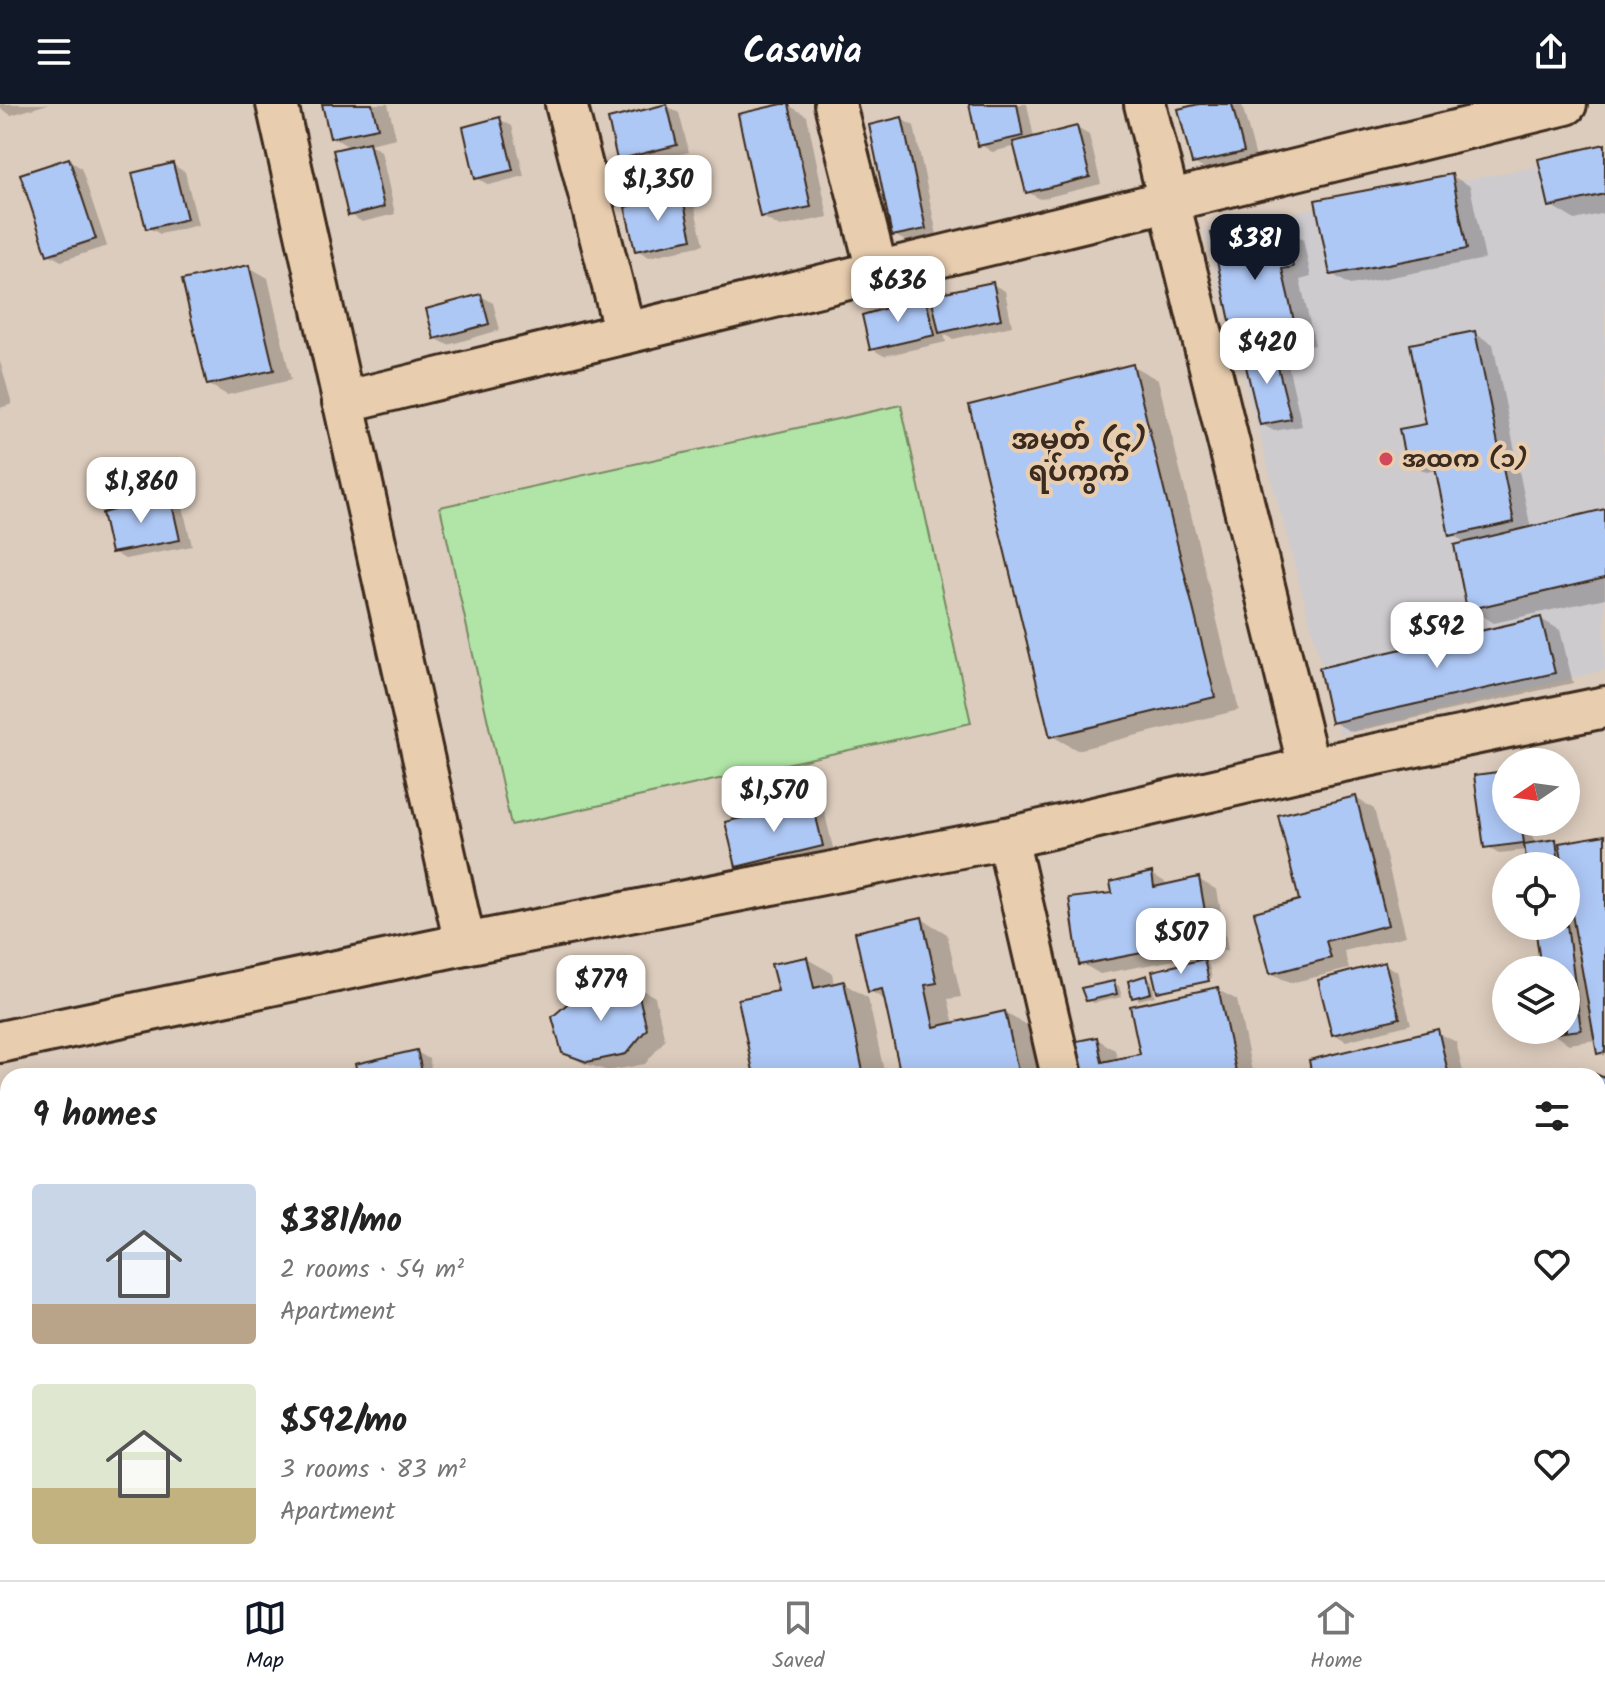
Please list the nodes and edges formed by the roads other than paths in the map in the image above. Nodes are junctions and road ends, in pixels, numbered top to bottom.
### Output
1 (277, 104) edge
2 (566, 104) edge
3 (835, 104) edge
4 (1145, 104) edge
5 (1566, 104) edge
6 (1168, 199) junction
7 (877, 271) junction
8 (625, 333) junction
9 (343, 402) junction
10 (1605, 707) edge
11 (1309, 768) junction
12 (1007, 838) junction
13 (465, 944) junction
14 (0, 1042) edge
15 (1060, 1068) edge

1 - 9 street
2 - 8 street
3 - 7 street
4 - 6 street
5 - 6 street
6 - 7 street
6 - 11 street
7 - 8 street
8 - 9 street
9 - 13 street
10 - 11 street
11 - 12 street
12 - 13 street
12 - 15 street
13 - 14 street

